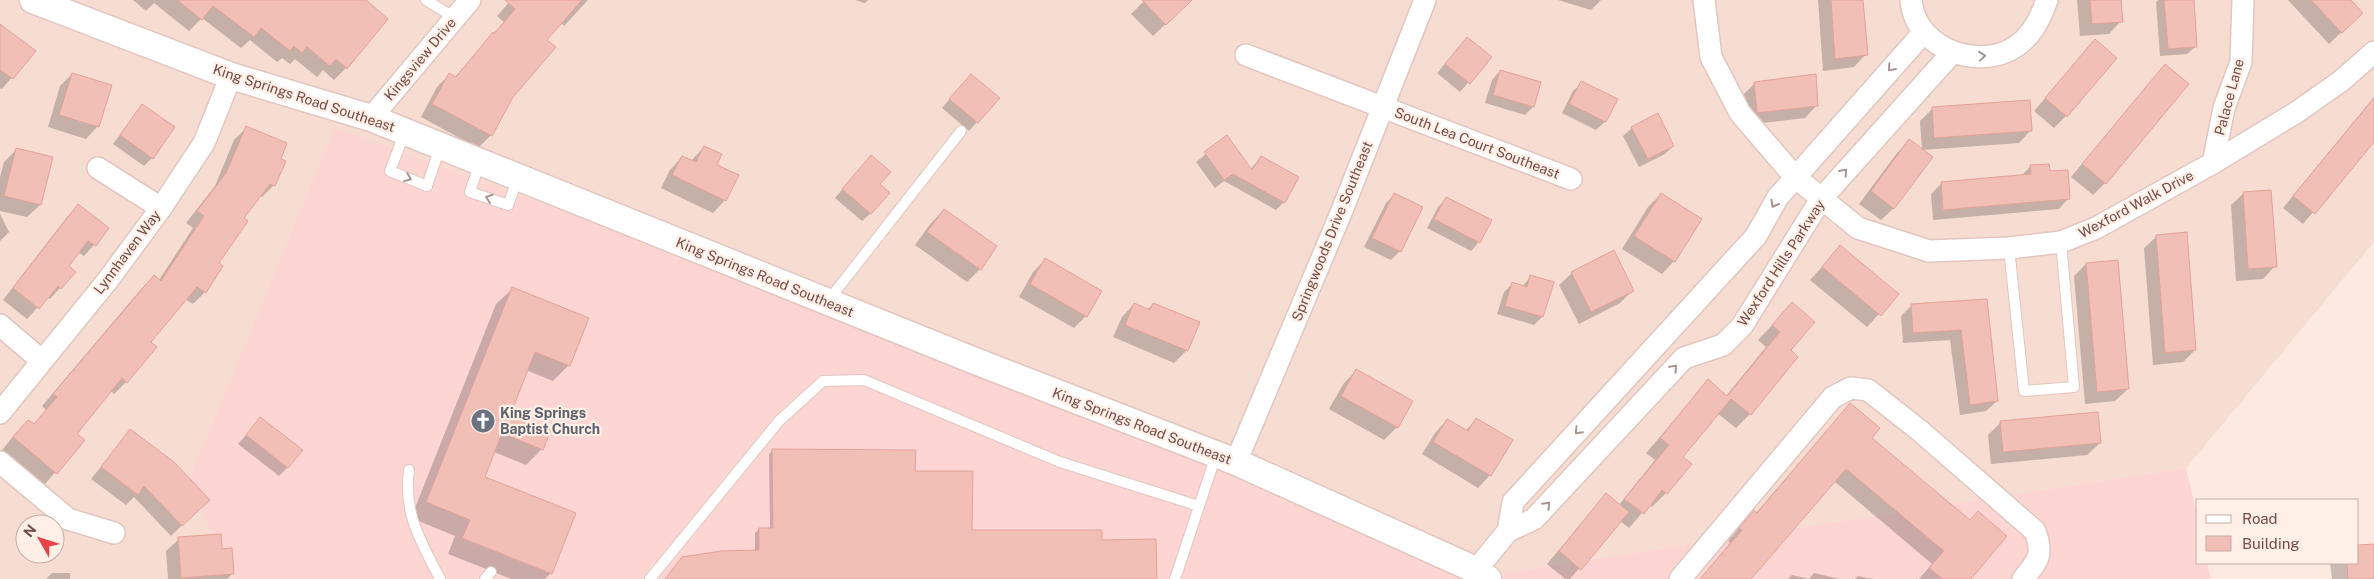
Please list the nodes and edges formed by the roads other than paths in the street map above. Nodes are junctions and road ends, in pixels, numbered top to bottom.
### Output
1 (33, 0) edge
2 (426, 0) edge
3 (470, 0) edge
4 (1425, 0) edge
5 (1704, 0) edge
6 (1911, 0) edge
7 (2046, 0) edge
8 (2243, 0) edge
9 (455, 18) junction
10 (1924, 32) junction
11 (2374, 52) edge
12 (1952, 53) junction
13 (1246, 55) dead end
14 (232, 76) junction
15 (1382, 107) junction
16 (371, 118) junction
17 (961, 131) dead end
18 (404, 132) junction
19 (441, 146) junction
20 (480, 162) junction
21 (2213, 163) junction
22 (98, 168) dead end
23 (1795, 177) junction
24 (518, 178) junction
25 (1571, 178) dead end
26 (1821, 199) junction
27 (161, 208) junction
28 (2061, 242) junction
29 (2009, 248) junction
30 (827, 302) junction
31 (0, 325) edge
32 (41, 360) junction
33 (1602, 405) junction
34 (0, 414) edge
35 (1622, 424) junction
36 (1226, 458) junction
37 (0, 462) edge
38 (409, 470) dead end
39 (1199, 506) junction
40 (52, 514) edge
41 (65, 524) edge
42 (1508, 531) junction
43 (114, 534) dead end
44 (1482, 574) edge
45 (440, 579) edge
46 (650, 579) edge
47 (1175, 579) edge
48 (1680, 579) edge
49 (2023, 579) edge

1 - 14 street, King Springs Road Southeast
2 - 9 lane
3 - 9 street, Kingsview Drive
4 - 15 street, Springwoods Drive Southeast
5 - 23 street, Wexford Walk Drive
6 - 10 street
12 -> 7 street
8 - 21 street, Palace Lane
9 - 16 street, Kingsview Drive
10 - 12 street
10 -> 23 street, Wexford Hills Parkway
11 - 21 street, Wexford Walk Drive
26 -> 12 street, Wexford Hills Parkway
13 - 15 street, South Lea Court Southeast
14 - 16 street, King Springs Road Southeast
14 - 27 street, Lynnhaven Way
15 - 25 street, South Lea Court Southeast
15 - 36 street, Springwoods Drive Southeast
16 - 18 street, King Springs Road Southeast
17 - 30 lane
18 - 19 street, King Springs Road Southeast
18 -> 19 lane
19 - 20 street, King Springs Road Southeast
20 - 24 street, King Springs Road Southeast
24 -> 20 lane
21 - 28 street, Wexford Walk Drive
22 - 27 street
23 - 26 street, Wexford Walk Drive
23 -> 33 street, Wexford Hills Parkway
24 - 30 street, King Springs Road Southeast
26 - 29 street, Wexford Walk Drive
35 -> 26 street, Wexford Hills Parkway
27 - 32 street, Lynnhaven Way
28 - 29 street, Wexford Walk Drive
28 - 29 lane
30 - 36 street, King Springs Road Southeast
31 - 32 street
32 - 34 street, Lynnhaven Way
33 - 35 street
33 -> 42 street, Wexford Hills Parkway
42 -> 35 street, Wexford Hills Parkway
36 - 39 lane
36 - 44 street, King Springs Road Southeast
37 - 40 street
38 - 45 lane
39 - 46 lane
39 - 47 lane
41 - 43 street
42 - 44 street, Wexford Hills Parkway
48 - 49 street

